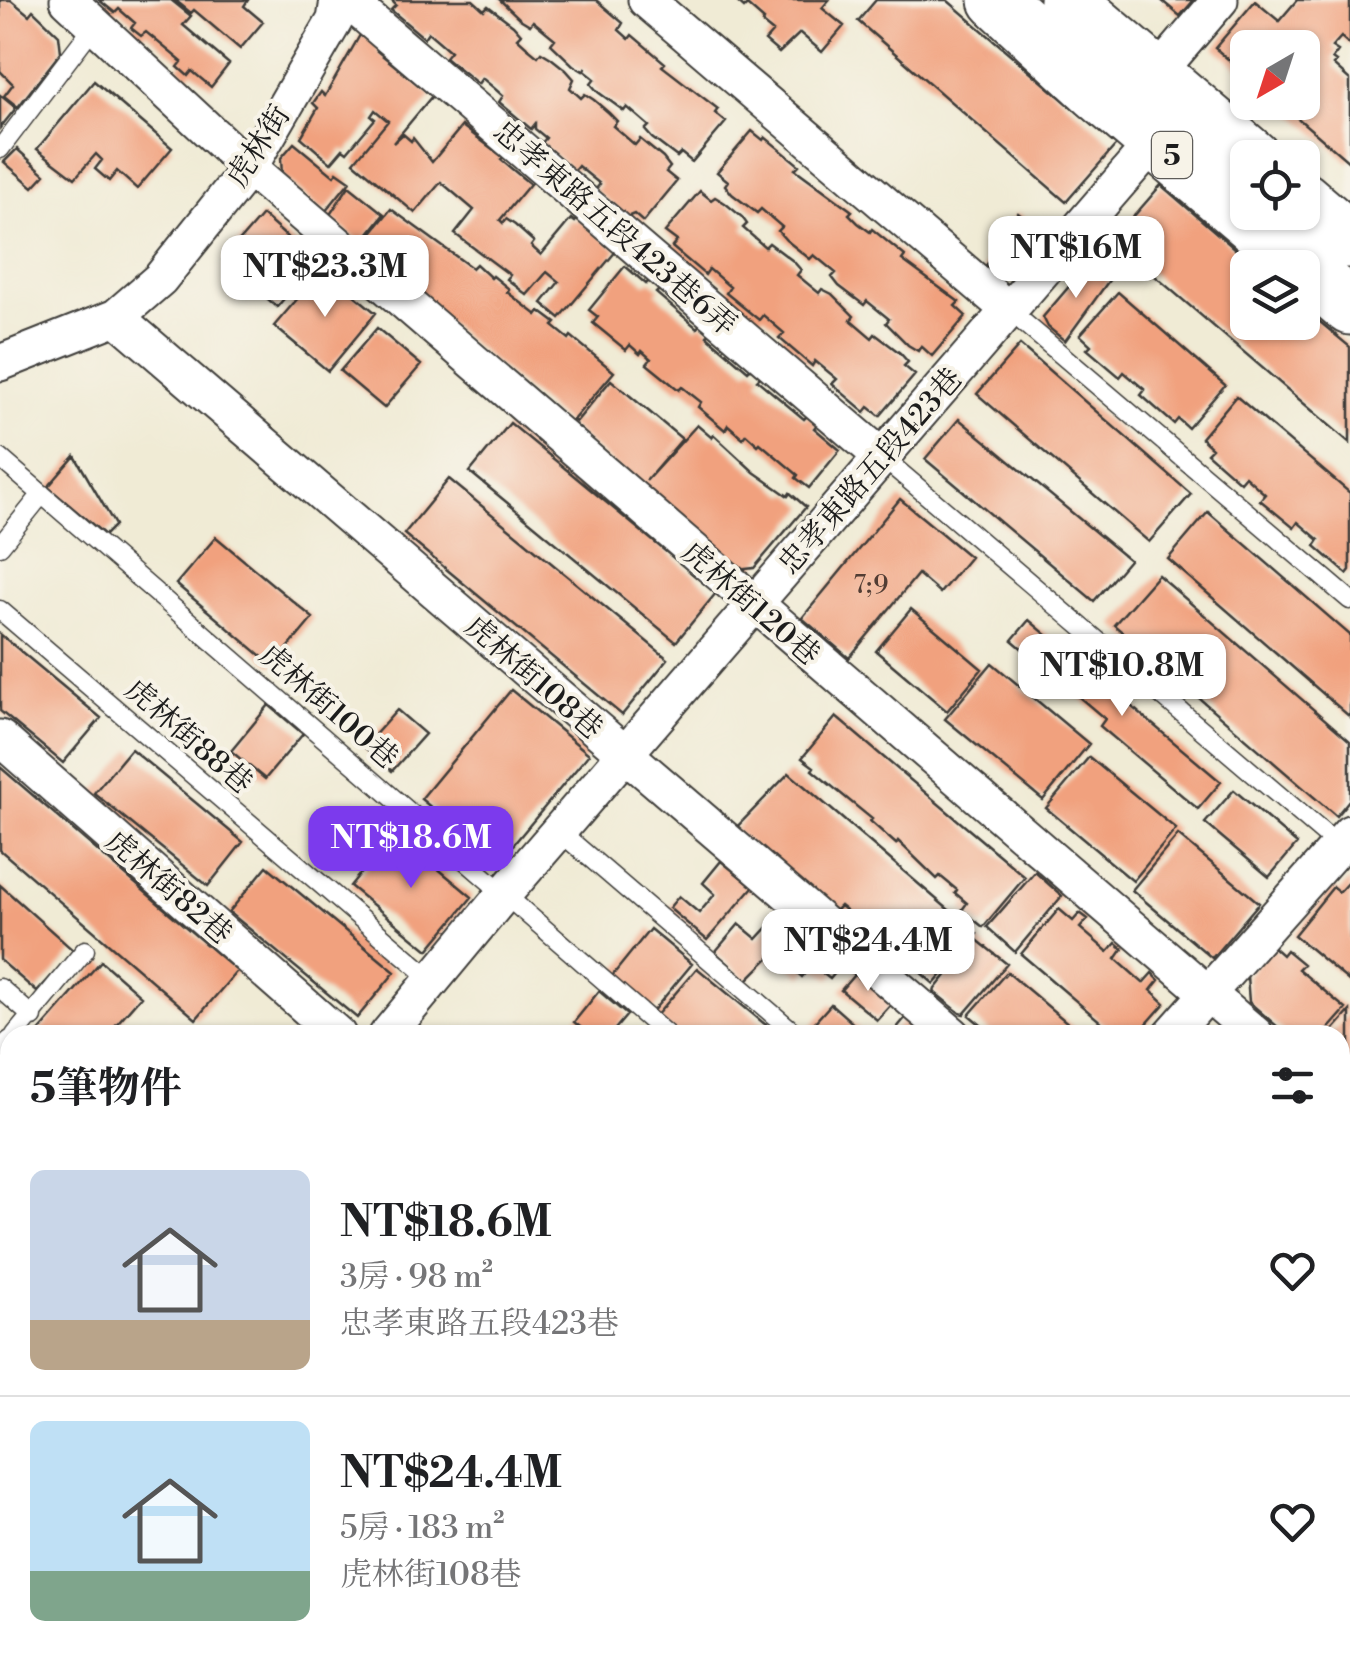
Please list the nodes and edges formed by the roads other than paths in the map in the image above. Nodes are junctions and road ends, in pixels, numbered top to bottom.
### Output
1 (68, 0) edge
2 (338, 0) edge
3 (348, 0) edge
4 (646, 0) edge
5 (997, 0) edge
6 (1067, 0) edge
7 (1220, 0) edge
8 (96, 24) junction
9 (1156, 76) junction
10 (1232, 140) edge
11 (1154, 141) junction
12 (0, 149) edge
13 (249, 168) junction
14 (1320, 215) edge
15 (1350, 240) edge
16 (1350, 307) edge
17 (1008, 310) junction
18 (116, 317) junction
19 (0, 363) edge
20 (882, 457) junction
21 (0, 458) edge
22 (42, 494) junction
23 (0, 546) edge
24 (1350, 600) edge
25 (754, 606) junction
26 (0, 610) edge
27 (0, 738) edge
28 (624, 755) junction
29 (559, 831) junction
30 (1346, 845) edge
31 (504, 894) junction
32 (84, 950) dead end
33 (432, 980) junction
34 (0, 988) edge
35 (1207, 993) junction
36 (33, 1017) junction
37 (25, 1025) edge
38 (327, 1025) edge
39 (395, 1025) edge
40 (655, 1025) edge
41 (785, 1025) edge
42 (941, 1025) edge
43 (1180, 1025) edge
44 (1244, 1025) edge

1 - 8 street, 虎林街120巷
2 - 13 street, 虎林街
3 - 20 street, 忠孝東路五段423巷6弄
4 - 17 street
5 - 11 main road, 5
6 - 9 main road, 5
7 - 9 street
8 - 12 lane
8 - 13 street, 虎林街120巷
9 - 10 main road, 5
9 - 11 street
11 - 16 main road, 5
11 - 17 street, 忠孝東路五段423巷
13 - 18 street, 虎林街
13 - 25 street, 虎林街120巷
14 - 15 main road
17 - 20 street, 忠孝東路五段423巷
17 - 24 lane
18 - 19 street, 虎林街
18 - 28 street, 虎林街108巷
20 - 25 street, 忠孝東路五段423巷
20 - 30 lane
21 - 22 lane, 虎林街100巷
22 - 23 lane
22 - 31 lane, 虎林街100巷
25 - 28 street, 忠孝東路五段423巷
25 - 35 street, 虎林街120巷
26 - 33 lane, 虎林街88巷
27 - 38 street, 虎林街82巷
28 - 29 street, 忠孝東路五段423巷
28 - 42 street, 虎林街108巷
29 - 31 street, 忠孝東路五段423巷
29 - 41 lane
30 - 35 street
31 - 33 street, 忠孝東路五段423巷
31 - 40 lane, 虎林街100巷
32 - 36 lane
33 - 39 street, 忠孝東路五段423巷
34 - 36 lane
35 - 43 street
35 - 44 street, 虎林街120巷
36 - 37 lane

